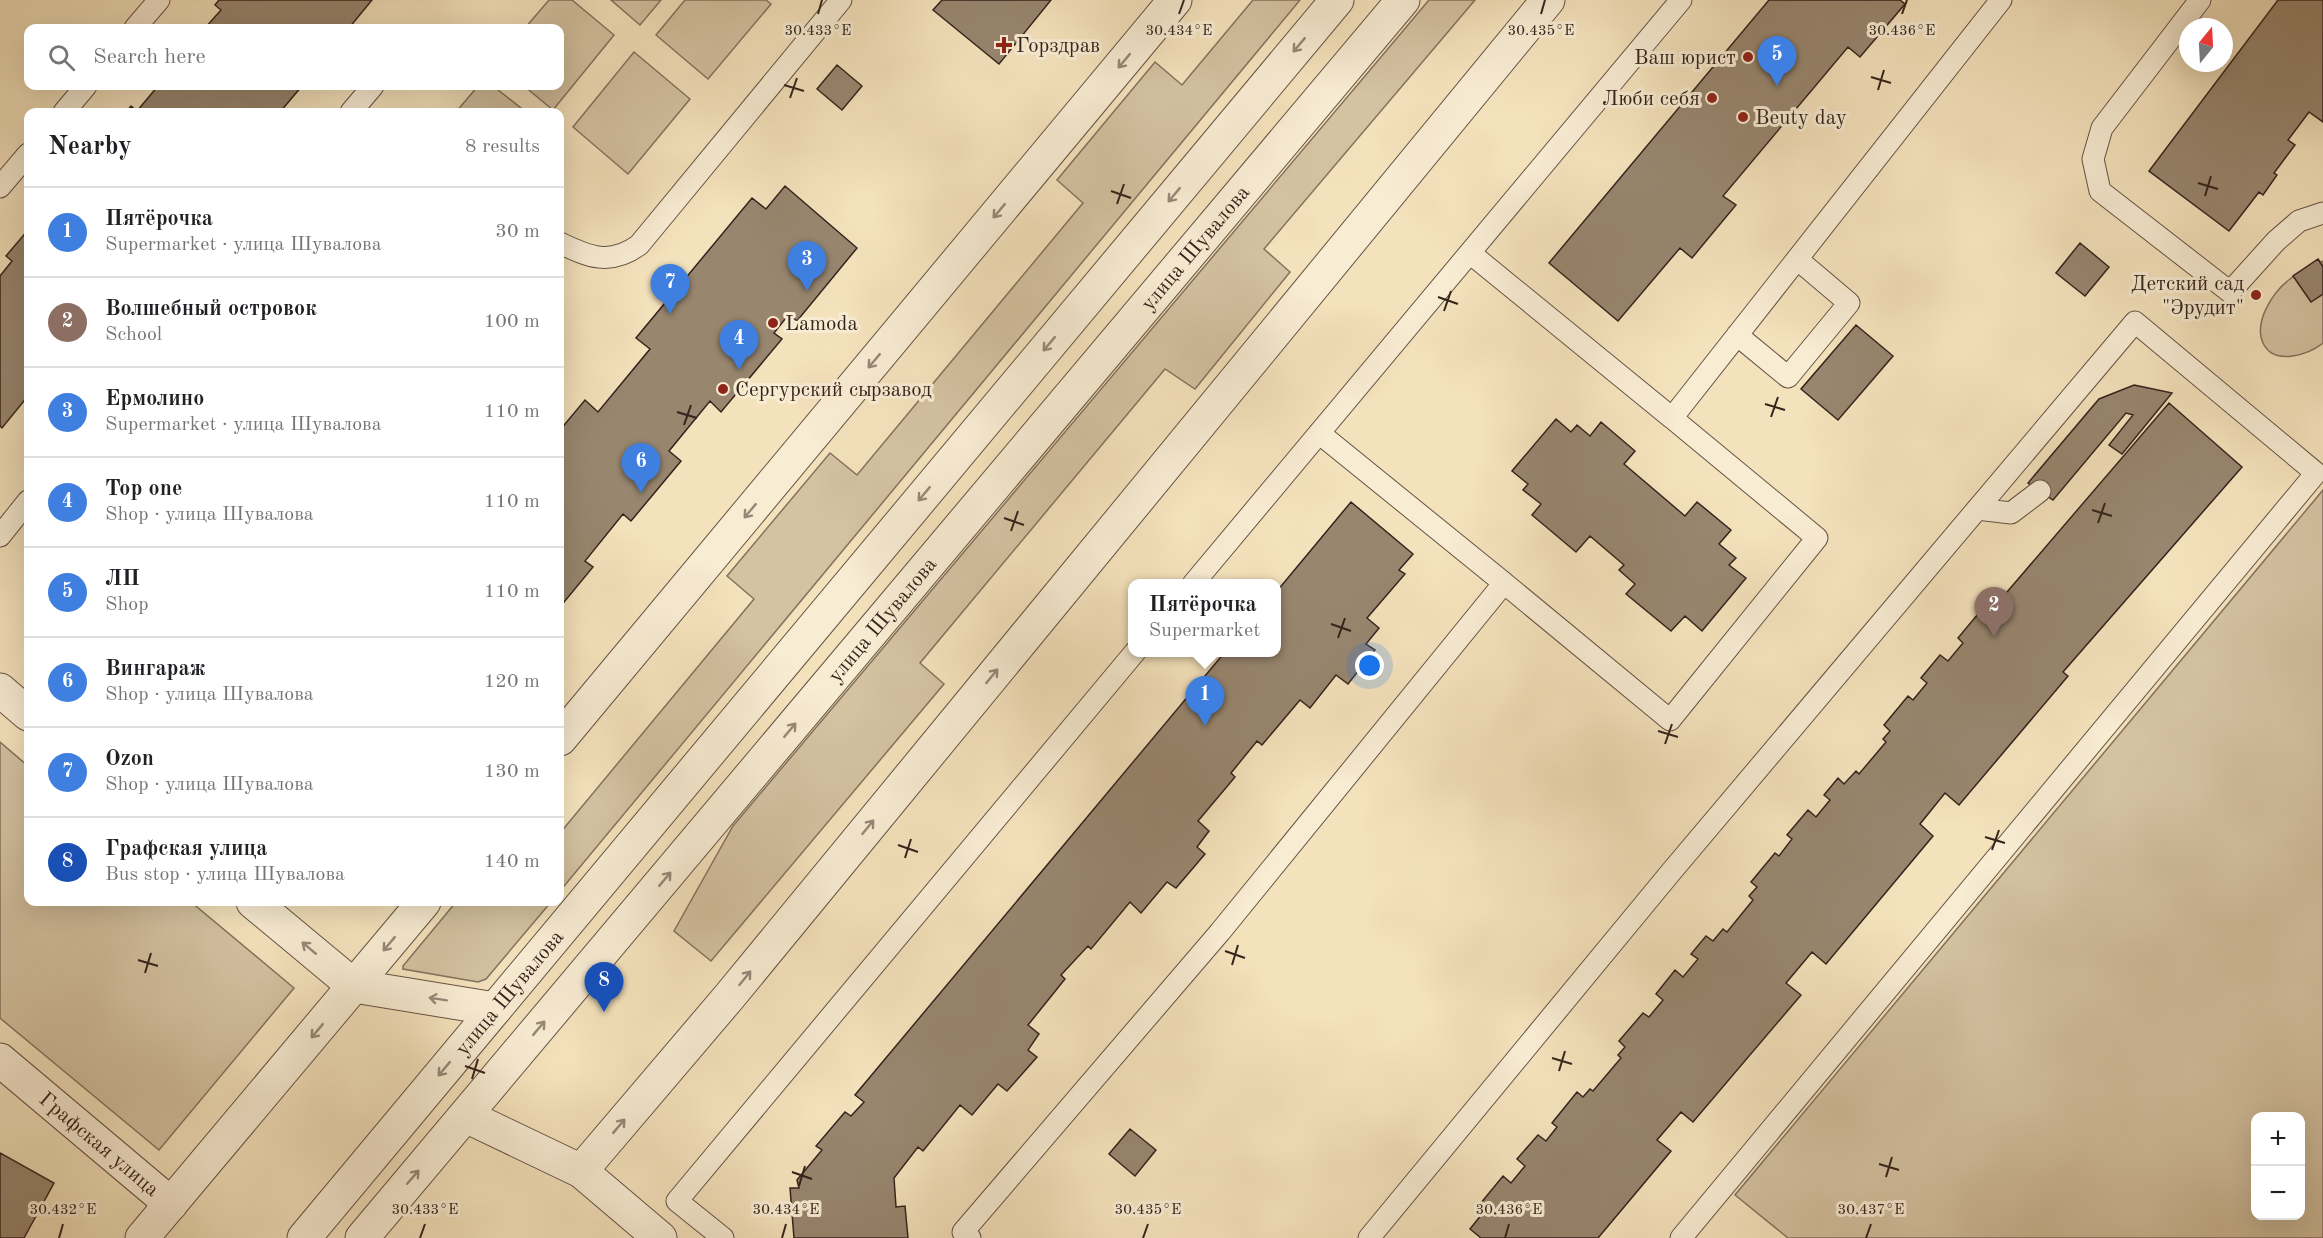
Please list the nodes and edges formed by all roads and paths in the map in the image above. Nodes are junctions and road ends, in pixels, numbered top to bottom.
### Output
1 (159, 0) edge
2 (841, 0) edge
3 (1175, 0) edge
4 (1337, 0) edge
5 (1403, 0) edge
6 (1548, 0) edge
7 (1681, 0) edge
8 (2001, 0) edge
9 (2200, 0) edge
10 (138, 24) edge
11 (82, 90) edge
12 (370, 90) edge
13 (67, 108) edge
14 (354, 108) edge
15 (24, 159) edge
16 (0, 187) edge
17 (2323, 213) edge
18 (564, 245) edge
19 (1470, 253) junction
20 (1797, 259) junction
21 (1737, 334) junction
22 (1672, 418) junction
23 (1319, 433) junction
24 (2040, 491) dead end
25 (24, 506) edge
26 (1977, 509) junction
27 (0, 536) edge
28 (1197, 579) edge
29 (1504, 583) junction
30 (1131, 657) edge
31 (0, 690) edge
32 (24, 711) edge
33 (564, 734) edge
34 (258, 906) edge
35 (421, 906) edge
36 (354, 986) junction
37 (495, 1009) junction
38 (0, 1060) edge
39 (466, 1116) junction
40 (581, 1171) junction
41 (171, 1204) junction
42 (142, 1238) edge
43 (304, 1238) edge
44 (362, 1238) edge
45 (660, 1238) edge
46 (723, 1238) edge
47 (970, 1238) edge
48 (1369, 1238) edge
49 (1681, 1238) edge

1 - 10 lane
2 - 18 lane
3 -> 33 street
4 -> 37 street, улица Шувалова
39 -> 5 street, улица Шувалова
40 -> 6 street
7 - 19 lane
8 - 20 lane
9 - 17 lane
11 - 13 lane
12 - 14 lane
15 - 16 lane
19 - 22 lane
19 - 23 lane
20 - 21 lane
20 - 21 lane
21 - 22 lane
22 - 29 lane
23 - 28 lane
23 - 29 lane
24 - 26 lane
25 - 27 lane
26 - 48 lane
26 - 49 lane
29 - 47 lane
30 - 46 lane
31 - 32 street
36 -> 34 street
35 -> 36 street
37 -> 36 street
36 -> 41 street
37 -> 43 street, улица Шувалова
38 - 41 street, Графская улица
39 - 40 street
44 -> 39 street, улица Шувалова
40 - 45 street
41 - 42 street

